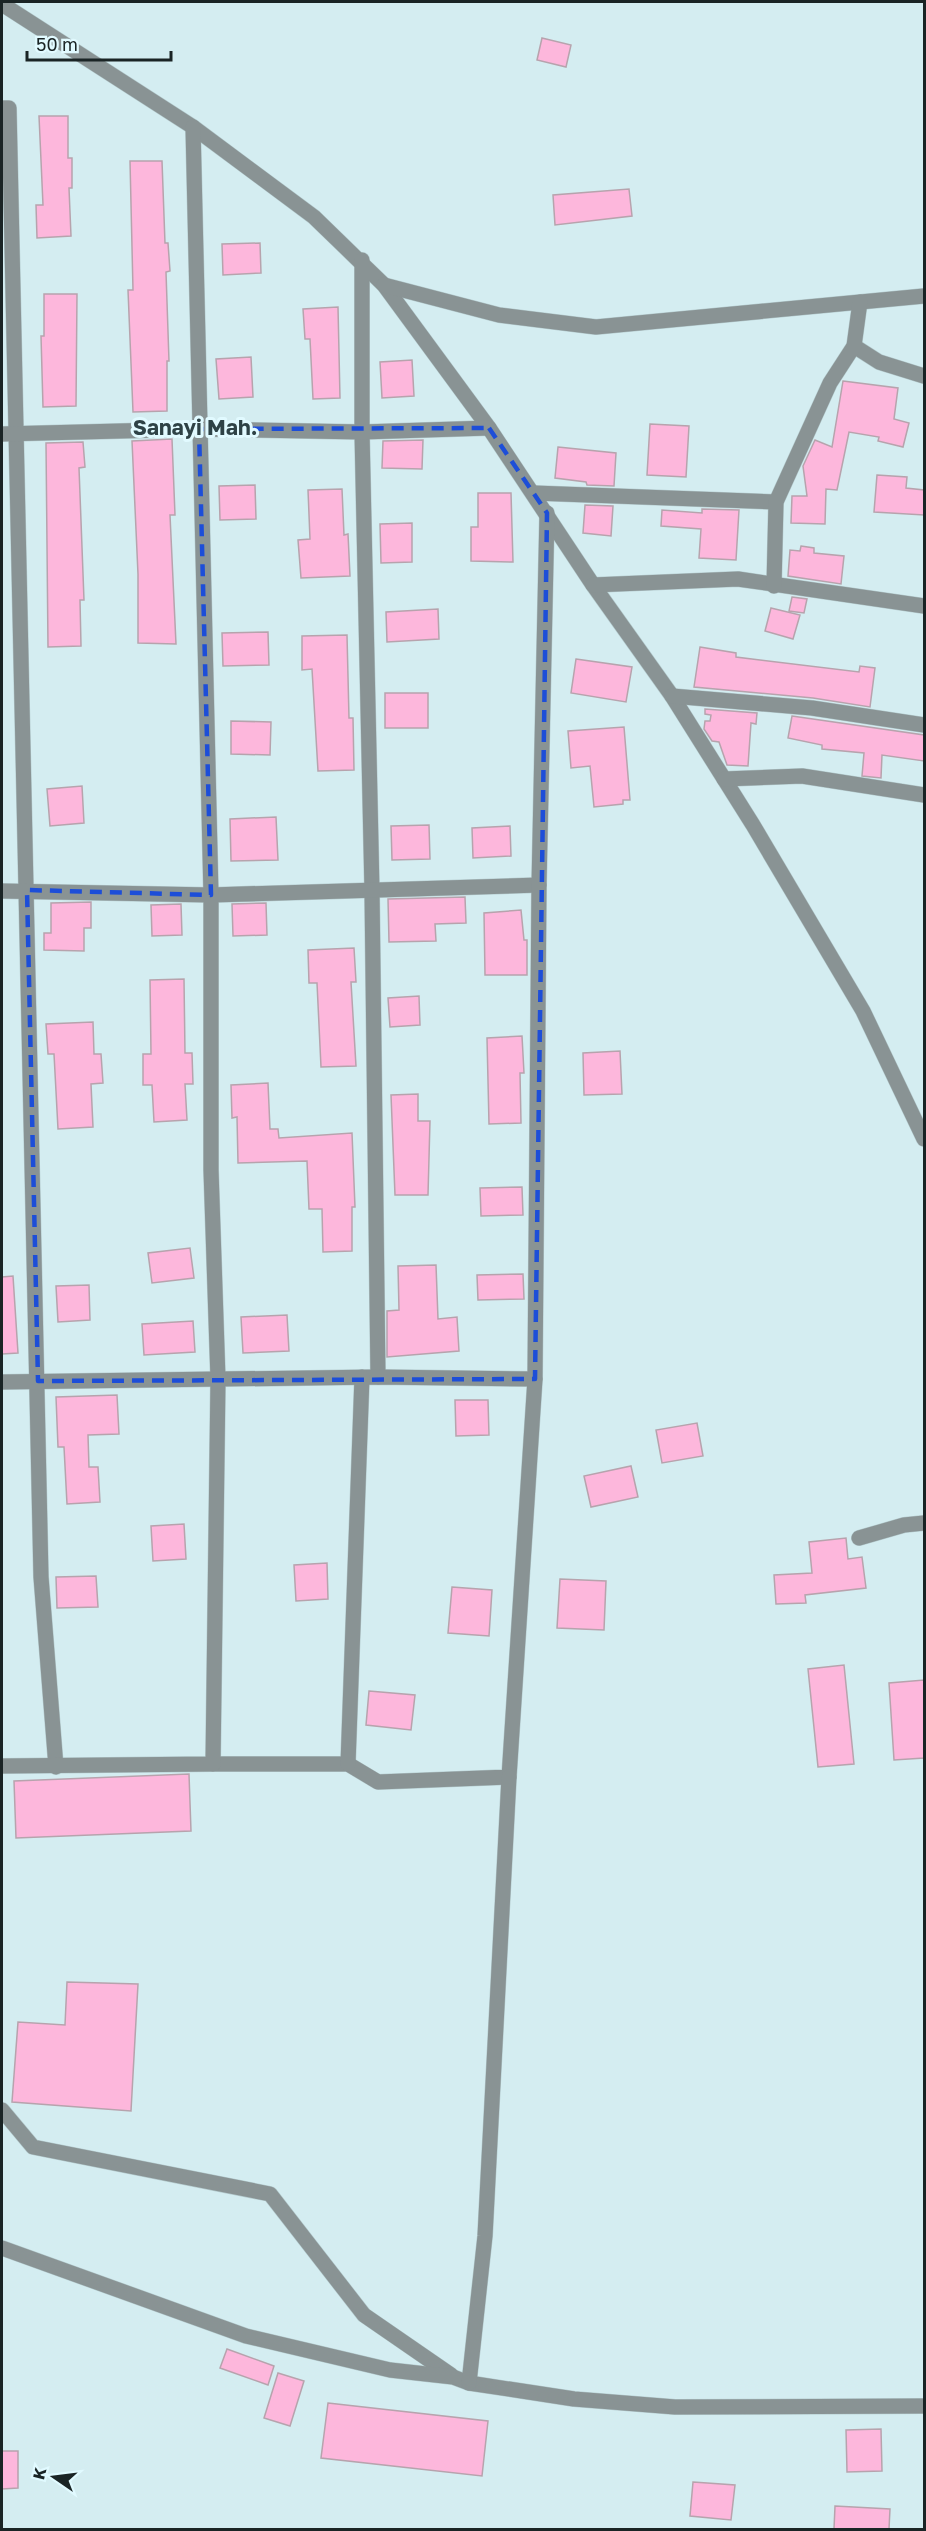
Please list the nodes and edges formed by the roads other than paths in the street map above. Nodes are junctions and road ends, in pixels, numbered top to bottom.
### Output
1 (2, 4) edge
2 (2, 108) edge
3 (193, 127) junction
4 (362, 260) junction
5 (384, 285) junction
6 (924, 296) edge
7 (860, 302) junction
8 (854, 346) junction
9 (924, 376) edge
10 (489, 428) junction
11 (199, 429) junction
12 (362, 432) junction
13 (2, 434) edge
14 (18, 434) junction
15 (534, 493) junction
16 (776, 501) junction
17 (547, 513) junction
18 (593, 585) junction
19 (774, 586) junction
20 (924, 606) edge
21 (672, 696) junction
22 (924, 725) edge
23 (724, 778) junction
24 (924, 795) edge
25 (539, 885) junction
26 (27, 890) junction
27 (2, 891) edge
28 (372, 891) junction
29 (210, 895) junction
30 (924, 1139) edge
31 (370, 1377) junction
32 (218, 1379) junction
33 (536, 1379) junction
34 (38, 1381) junction
35 (2, 1382) edge
36 (924, 1523) edge
37 (859, 1538) dead end
38 (213, 1764) junction
39 (348, 1764) junction
40 (2, 1766) edge
41 (56, 1767) junction
42 (510, 1777) junction
43 (2, 2110) edge
44 (2, 2247) edge
45 (453, 2377) junction
46 (469, 2383) junction
47 (924, 2406) edge

1 - 3 street
2 - 14 street
3 - 4 street
3 - 11 street
4 - 5 street
4 - 12 street
5 - 7 street
5 - 10 street
6 - 7 street
7 - 8 street
8 - 9 street
8 - 16 street
10 - 12 street
10 - 15 street
11 - 12 street
11 - 14 street
11 - 29 street
12 - 28 street
13 - 14 street
14 - 26 street
15 - 16 street
15 - 17 street
16 - 19 street
17 - 18 street
17 - 25 street
18 - 19 street
18 - 21 street
19 - 20 street
21 - 22 street
21 - 23 street
23 - 24 street
23 - 30 street
25 - 28 street
25 - 33 street
26 - 27 street
26 - 29 street
26 - 34 street
28 - 29 street
28 - 31 street
29 - 32 street
31 - 32 street
31 - 33 street
31 - 39 street
32 - 34 street
32 - 38 street
33 - 42 street
34 - 35 street
34 - 41 street
36 - 37 street
38 - 39 street
38 - 41 street
39 - 42 street
40 - 41 street
42 - 46 street
43 - 45 street
44 - 45 street
45 - 46 street
46 - 47 street

